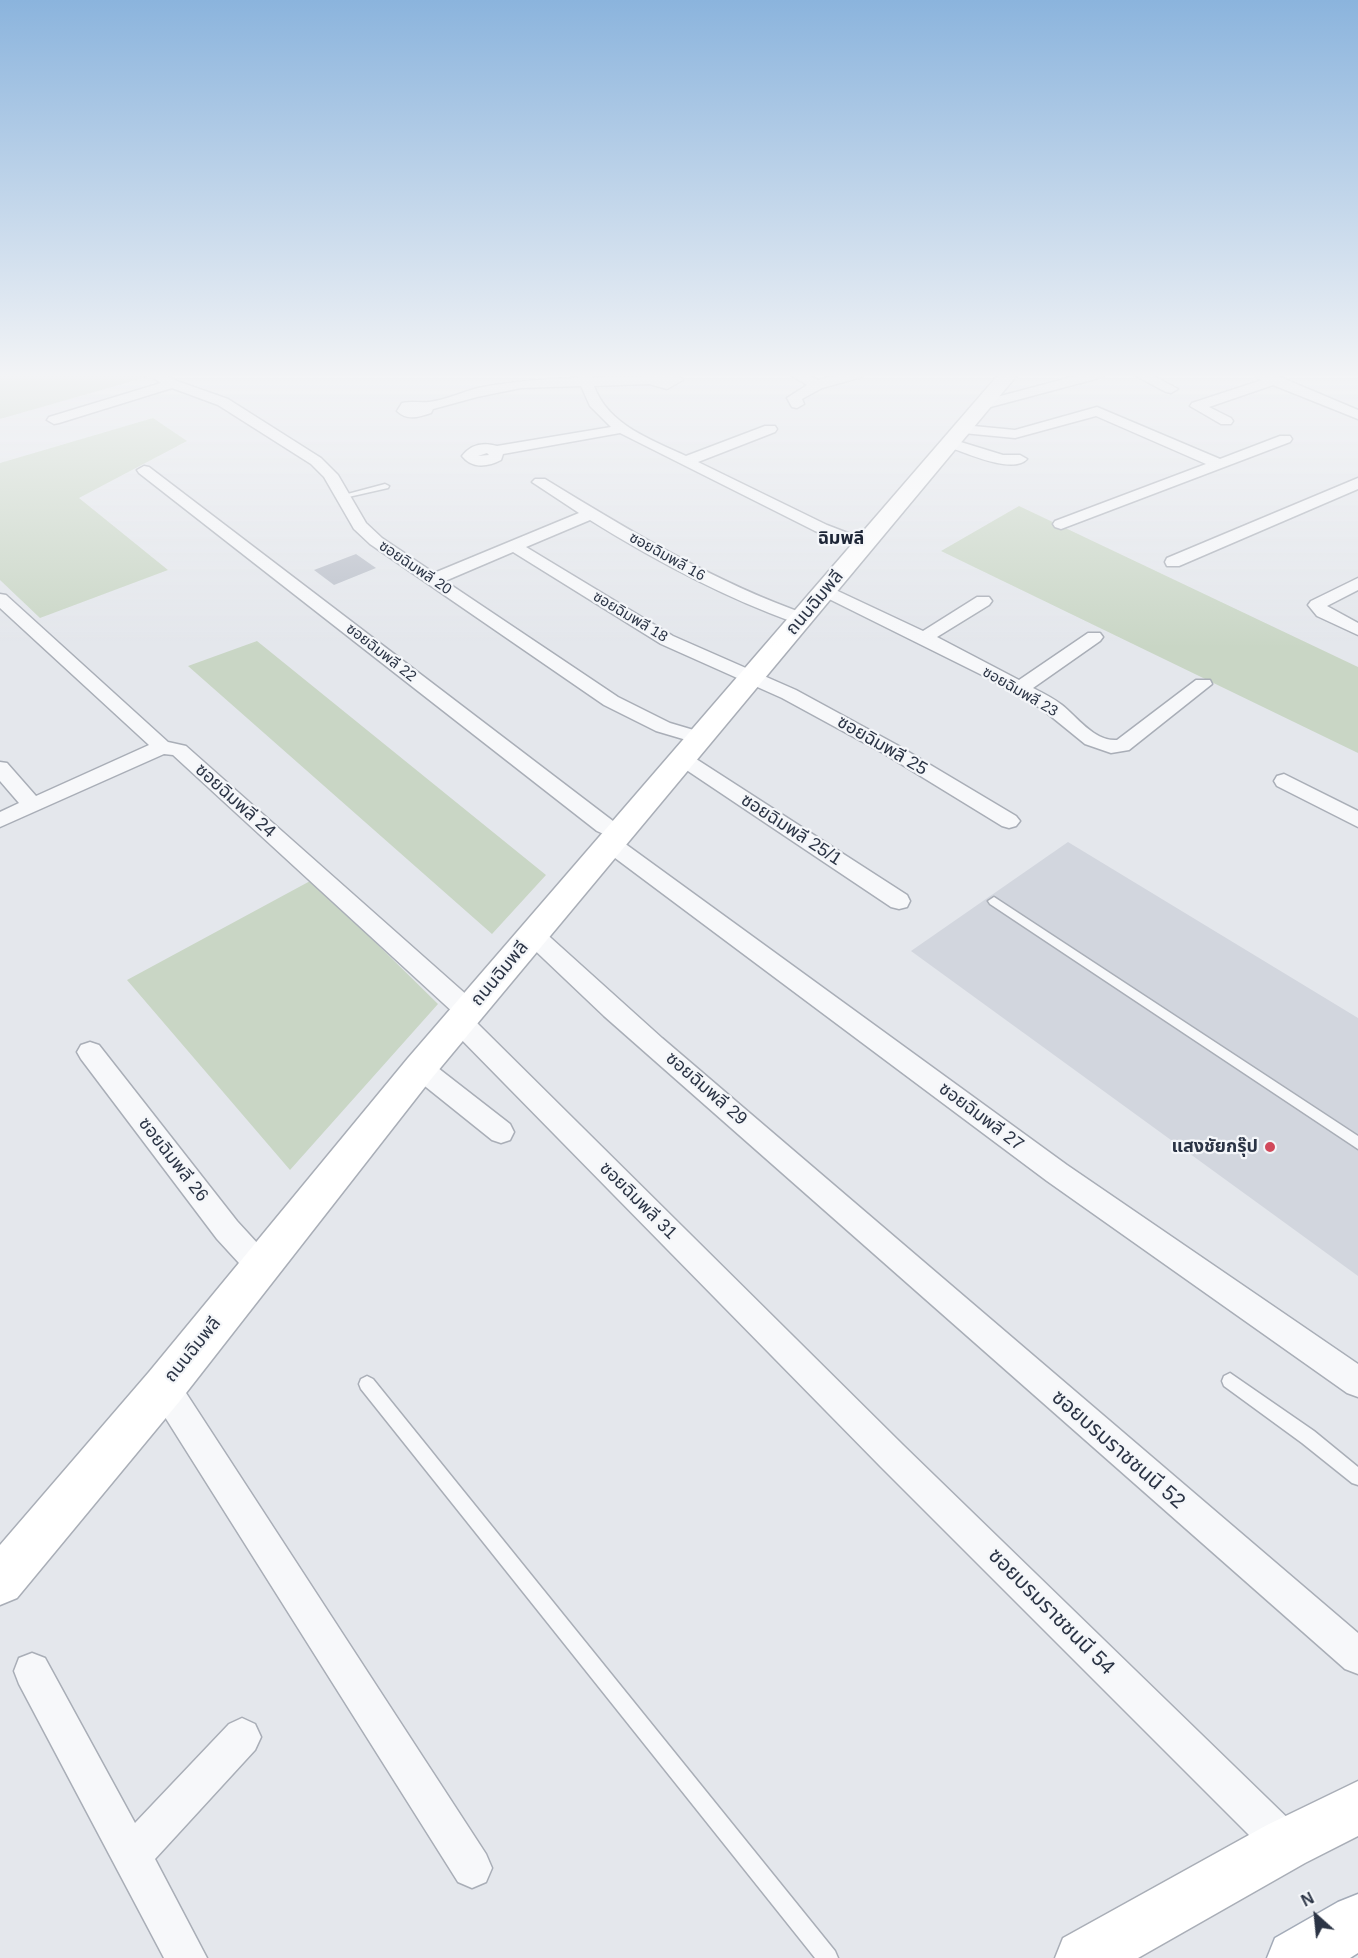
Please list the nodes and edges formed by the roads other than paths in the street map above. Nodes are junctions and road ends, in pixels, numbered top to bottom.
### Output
1 (320, 465) edge
2 (693, 465) edge
3 (933, 465) edge
4 (1210, 465) edge
5 (144, 470) dead end
6 (540, 482) dead end
7 (1358, 483) edge
8 (385, 486) dead end
9 (344, 496) junction
10 (591, 514) junction
11 (1061, 525) dead end
12 (865, 545) junction
13 (513, 546) junction
14 (1173, 562) dead end
15 (432, 580) junction
16 (1358, 583) edge
17 (825, 590) junction
18 (0, 598) edge
19 (983, 602) dead end
20 (802, 618) junction
21 (1358, 630) edge
22 (1094, 637) dead end
23 (922, 639) junction
24 (753, 676) junction
25 (1203, 684) dead end
26 (1020, 688) junction
27 (162, 747) junction
28 (691, 749) junction
29 (0, 768) edge
30 (1284, 781) dead end
31 (32, 805) junction
32 (0, 820) edge
33 (1358, 820) edge
34 (1009, 821) dead end
35 (615, 838) junction
36 (899, 901) dead end
37 (994, 901) dead end
38 (533, 935) junction
39 (464, 1016) junction
40 (90, 1052) dead end
41 (420, 1068) junction
42 (501, 1132) dead end
43 (1358, 1143) edge
44 (881, 1240) joint
45 (260, 1266) junction
46 (817, 1380) joint
47 (1230, 1381) dead end
48 (1358, 1382) edge
49 (367, 1384) dead end
50 (164, 1387) junction
51 (1358, 1477) edge
52 (0, 1581) edge
53 (1358, 1656) edge
54 (33, 1671) dead end
55 (242, 1737) dead end
56 (1358, 1808) edge
57 (1286, 1844) junction
58 (131, 1856) junction
59 (472, 1868) dead end
60 (1358, 1922) edge
61 (186, 1958) edge
62 (828, 1958) edge
63 (1083, 1958) edge
64 (1295, 1958) edge

1 - 9 street, ซอยฉิมพลี 20
2 - 12 street
3 - 12 street, ถนนฉิมพลี
4 - 11 street
5 - 35 street, ซอยฉิมพลี 22
6 - 10 street, ซอยฉิมพลี 16
7 - 14 street
8 - 9 lane
9 - 15 street, ซอยฉิมพลี 20
10 - 13 street
10 - 20 street, ซอยฉิมพลี 16
12 - 17 street, ถนนฉิมพลี
13 - 15 street
13 - 24 street, ซอยฉิมพลี 18
15 - 28 street, ซอยฉิมพลี 20
16 - 21 street
17 - 20 street, ถนนฉิมพลี
17 - 23 street, ซอยฉิมพลี 23
18 - 27 street, ซอยฉิมพลี 24
19 - 23 street
20 - 24 street, ถนนฉิมพลี
22 - 26 street
23 - 26 street, ซอยฉิมพลี 23
24 - 28 street, ถนนฉิมพลี
24 - 34 street, ซอยฉิมพลี 25
25 - 26 street, ซอยฉิมพลี 23
27 - 31 street
27 - 39 street, ซอยฉิมพลี 24
28 - 35 street, ถนนฉิมพลี
28 - 36 street, ซอยฉิมพลี 25/1
29 - 31 street
30 - 33 street
31 - 32 street
35 - 38 street, ถนนฉิมพลี
35 - 48 street, ซอยฉิมพลี 27
37 - 43 lane
38 - 39 street, ถนนฉิมพลี
38 - 44 street, ซอยฉิมพลี 29
39 - 41 street, ถนนฉิมพลี
39 - 46 street, ซอยฉิมพลี 31
40 - 45 street, ซอยฉิมพลี 26
41 - 42 street
41 - 45 street, ถนนฉิมพลี
44 - 53 street, ซอยบรมราชชนนี 52
45 - 50 street, ถนนฉิมพลี
46 - 57 street, ซอยบรมราชชนนี 54
47 - 51 lane
49 - 62 lane
50 - 52 street, ถนนฉิมพลี
50 - 59 street
54 - 58 street
55 - 58 street
56 - 57 street
57 - 63 street
58 - 61 street
60 - 64 street

